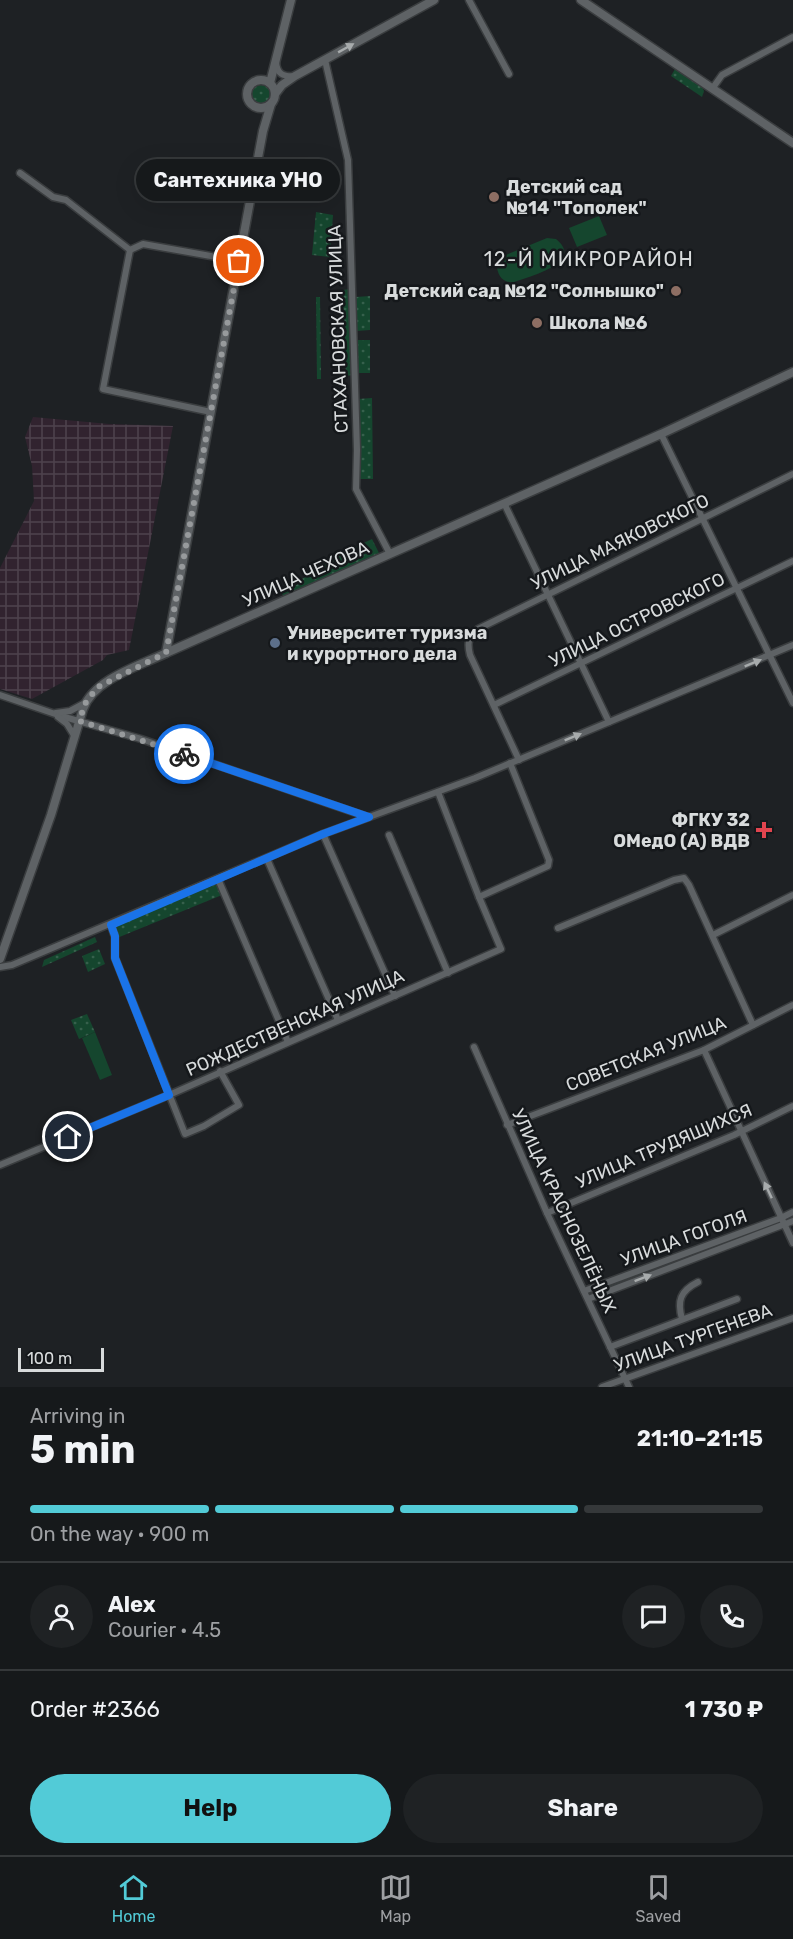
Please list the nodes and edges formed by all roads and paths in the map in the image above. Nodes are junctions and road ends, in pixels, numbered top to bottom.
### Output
1 (291, 0) edge
2 (434, 0) edge
3 (469, 0) edge
4 (581, 0) edge
5 (793, 37) edge
6 (276, 58) junction
7 (325, 60) junction
8 (508, 74) dead end
9 (295, 76) junction
10 (270, 83) junction
11 (712, 88) junction
12 (275, 94) junction
13 (251, 104) junction
14 (271, 104) junction
15 (263, 131) junction
16 (793, 143) edge
17 (20, 173) dead end
18 (130, 250) junction
19 (239, 261) junction
20 (793, 372) edge
21 (211, 412) junction
22 (661, 434) junction
23 (793, 474) edge
24 (504, 503) junction
25 (703, 518) junction
26 (390, 555) junction
27 (793, 561) edge
28 (736, 588) junction
29 (547, 595) junction
30 (793, 645) edge
31 (166, 653) junction
32 (770, 656) junction
33 (582, 663) junction
34 (0, 695) edge
35 (86, 702) junction
36 (793, 703) edge
37 (494, 705) junction
38 (52, 713) junction
39 (79, 721) junction
40 (609, 722) junction
41 (75, 737) junction
42 (519, 760) junction
43 (510, 764) junction
44 (438, 792) junction
45 (369, 817) junction
46 (323, 834) junction
47 (389, 835) dead end
48 (267, 859) junction
49 (218, 879) junction
50 (793, 895) edge
51 (479, 897) junction
52 (111, 925) junction
53 (558, 928) dead end
54 (713, 935) junction
55 (0, 959) edge
56 (0, 967) edge
57 (448, 973) junction
58 (395, 996) junction
59 (793, 1005) edge
60 (338, 1020) junction
61 (753, 1025) junction
62 (288, 1042) junction
63 (474, 1047) dead end
64 (704, 1050) junction
65 (220, 1071) junction
66 (169, 1095) junction
67 (793, 1106) edge
68 (507, 1125) junction
69 (741, 1131) junction
70 (0, 1165) edge
71 (793, 1212) edge
72 (547, 1213) junction
73 (781, 1218) junction
74 (793, 1221) edge
75 (784, 1225) junction
76 (793, 1243) edge
77 (698, 1282) dead end
78 (584, 1291) junction
79 (588, 1299) junction
80 (737, 1299) dead end
81 (793, 1318) edge
82 (682, 1319) junction
83 (610, 1347) junction
84 (625, 1379) junction
85 (602, 1387) edge
86 (629, 1387) edge

1 - 6 main road
7 -> 2 main road
3 - 8 street
4 - 11 main road
5 - 11 street
6 - 9 street
6 - 10 main road
7 - 9 main road
7 - 26 street, СТАХАНОВСКАЯ УЛИЦА
9 - 12 main road
10 - 12 main road
10 - 13 main road
11 - 16 main road
12 - 14 main road
13 - 14 main road
13 - 15 main road
14 - 15 main road
15 - 19 main road
17 - 18 street
18 - 19 street
18 - 21 street
19 - 21 main road
20 - 22 main road, УЛИЦА ЧЕХОВА
21 - 31 main road
22 - 24 main road, УЛИЦА ЧЕХОВА
22 - 25 street
23 - 25 street, УЛИЦА МАЯКОВСКОГО
24 - 26 main road, УЛИЦА ЧЕХОВА
24 - 29 street
25 - 28 street
25 - 29 street, УЛИЦА МАЯКОВСКОГО
26 - 31 main road, УЛИЦА ЧЕХОВА
27 - 28 street, УЛИЦА ОСТРОВСКОГО
28 - 32 street
28 - 33 street, УЛИЦА ОСТРОВСКОГО
29 - 33 street
29 - 37 street, УЛИЦА МАЯКОВСКОГО
30 - 32 street
31 - 35 main road, УЛИЦА ЧЕХОВА
32 - 36 street
40 -> 32 street
33 - 37 street, УЛИЦА ОСТРОВСКОГО
33 - 40 street
34 - 38 street
35 - 38 street
35 - 39 main road, УЛИЦА ЧЕХОВА
37 - 42 street
38 - 39 street
38 - 41 street
39 - 41 main road, УЛИЦА ЧЕХОВА
39 - 45 street
42 -> 40 street
41 - 55 main road, УЛИЦА ЧЕХОВА
42 - 43 street
43 - 44 street
43 - 51 street
44 - 45 street
44 - 51 street
45 - 46 street
46 - 48 street
46 - 58 street
47 - 57 street
48 - 49 street
48 - 60 street
49 - 52 street
49 - 62 street
50 - 54 street
51 - 57 street, РОЖДЕСТВЕНСКАЯ УЛИЦА
52 - 56 street
52 - 66 street
53 - 54 street
54 - 61 street
57 - 58 street, РОЖДЕСТВЕНСКАЯ УЛИЦА
58 - 60 street, РОЖДЕСТВЕНСКАЯ УЛИЦА
59 - 61 street, СОВЕТСКАЯ УЛИЦА
60 - 62 street, РОЖДЕСТВЕНСКАЯ УЛИЦА
61 - 64 street, СОВЕТСКАЯ УЛИЦА
62 - 65 street, РОЖДЕСТВЕНСКАЯ УЛИЦА
63 - 68 street, УЛИЦА КРАСНОЗЕЛЁНЫХ
64 - 68 street, СОВЕТСКАЯ УЛИЦА
64 - 69 street
65 - 66 street, РОЖДЕСТВЕНСКАЯ УЛИЦА
65 - 66 street
66 - 70 street, РОЖДЕСТВЕНСКАЯ УЛИЦА
67 - 69 street, УЛИЦА ТРУДЯЩИХСЯ
68 - 72 street, УЛИЦА КРАСНОЗЕЛЁНЫХ
69 - 72 street, УЛИЦА ТРУДЯЩИХСЯ
73 -> 69 street
71 - 73 street, УЛИЦА ГОГОЛЯ
72 - 78 street, УЛИЦА КРАСНОЗЕЛЁНЫХ
73 - 75 street
73 - 78 street, УЛИЦА ГОГОЛЯ
74 - 75 street, УЛИЦА ГОГОЛЯ
75 - 76 street
79 -> 75 street, УЛИЦА ГОГОЛЯ
77 - 82 street
78 - 79 street, УЛИЦА КРАСНОЗЕЛЁНЫХ
79 - 83 street, УЛИЦА КРАСНОЗЕЛЁНЫХ
80 - 82 street
81 - 84 street, УЛИЦА ТУРГЕНЕВА
82 - 83 street
83 - 84 street, УЛИЦА КРАСНОЗЕЛЁНЫХ
84 - 85 street, УЛИЦА ТУРГЕНЕВА
84 - 86 street, УЛИЦА КРАСНОЗЕЛЁНЫХ

